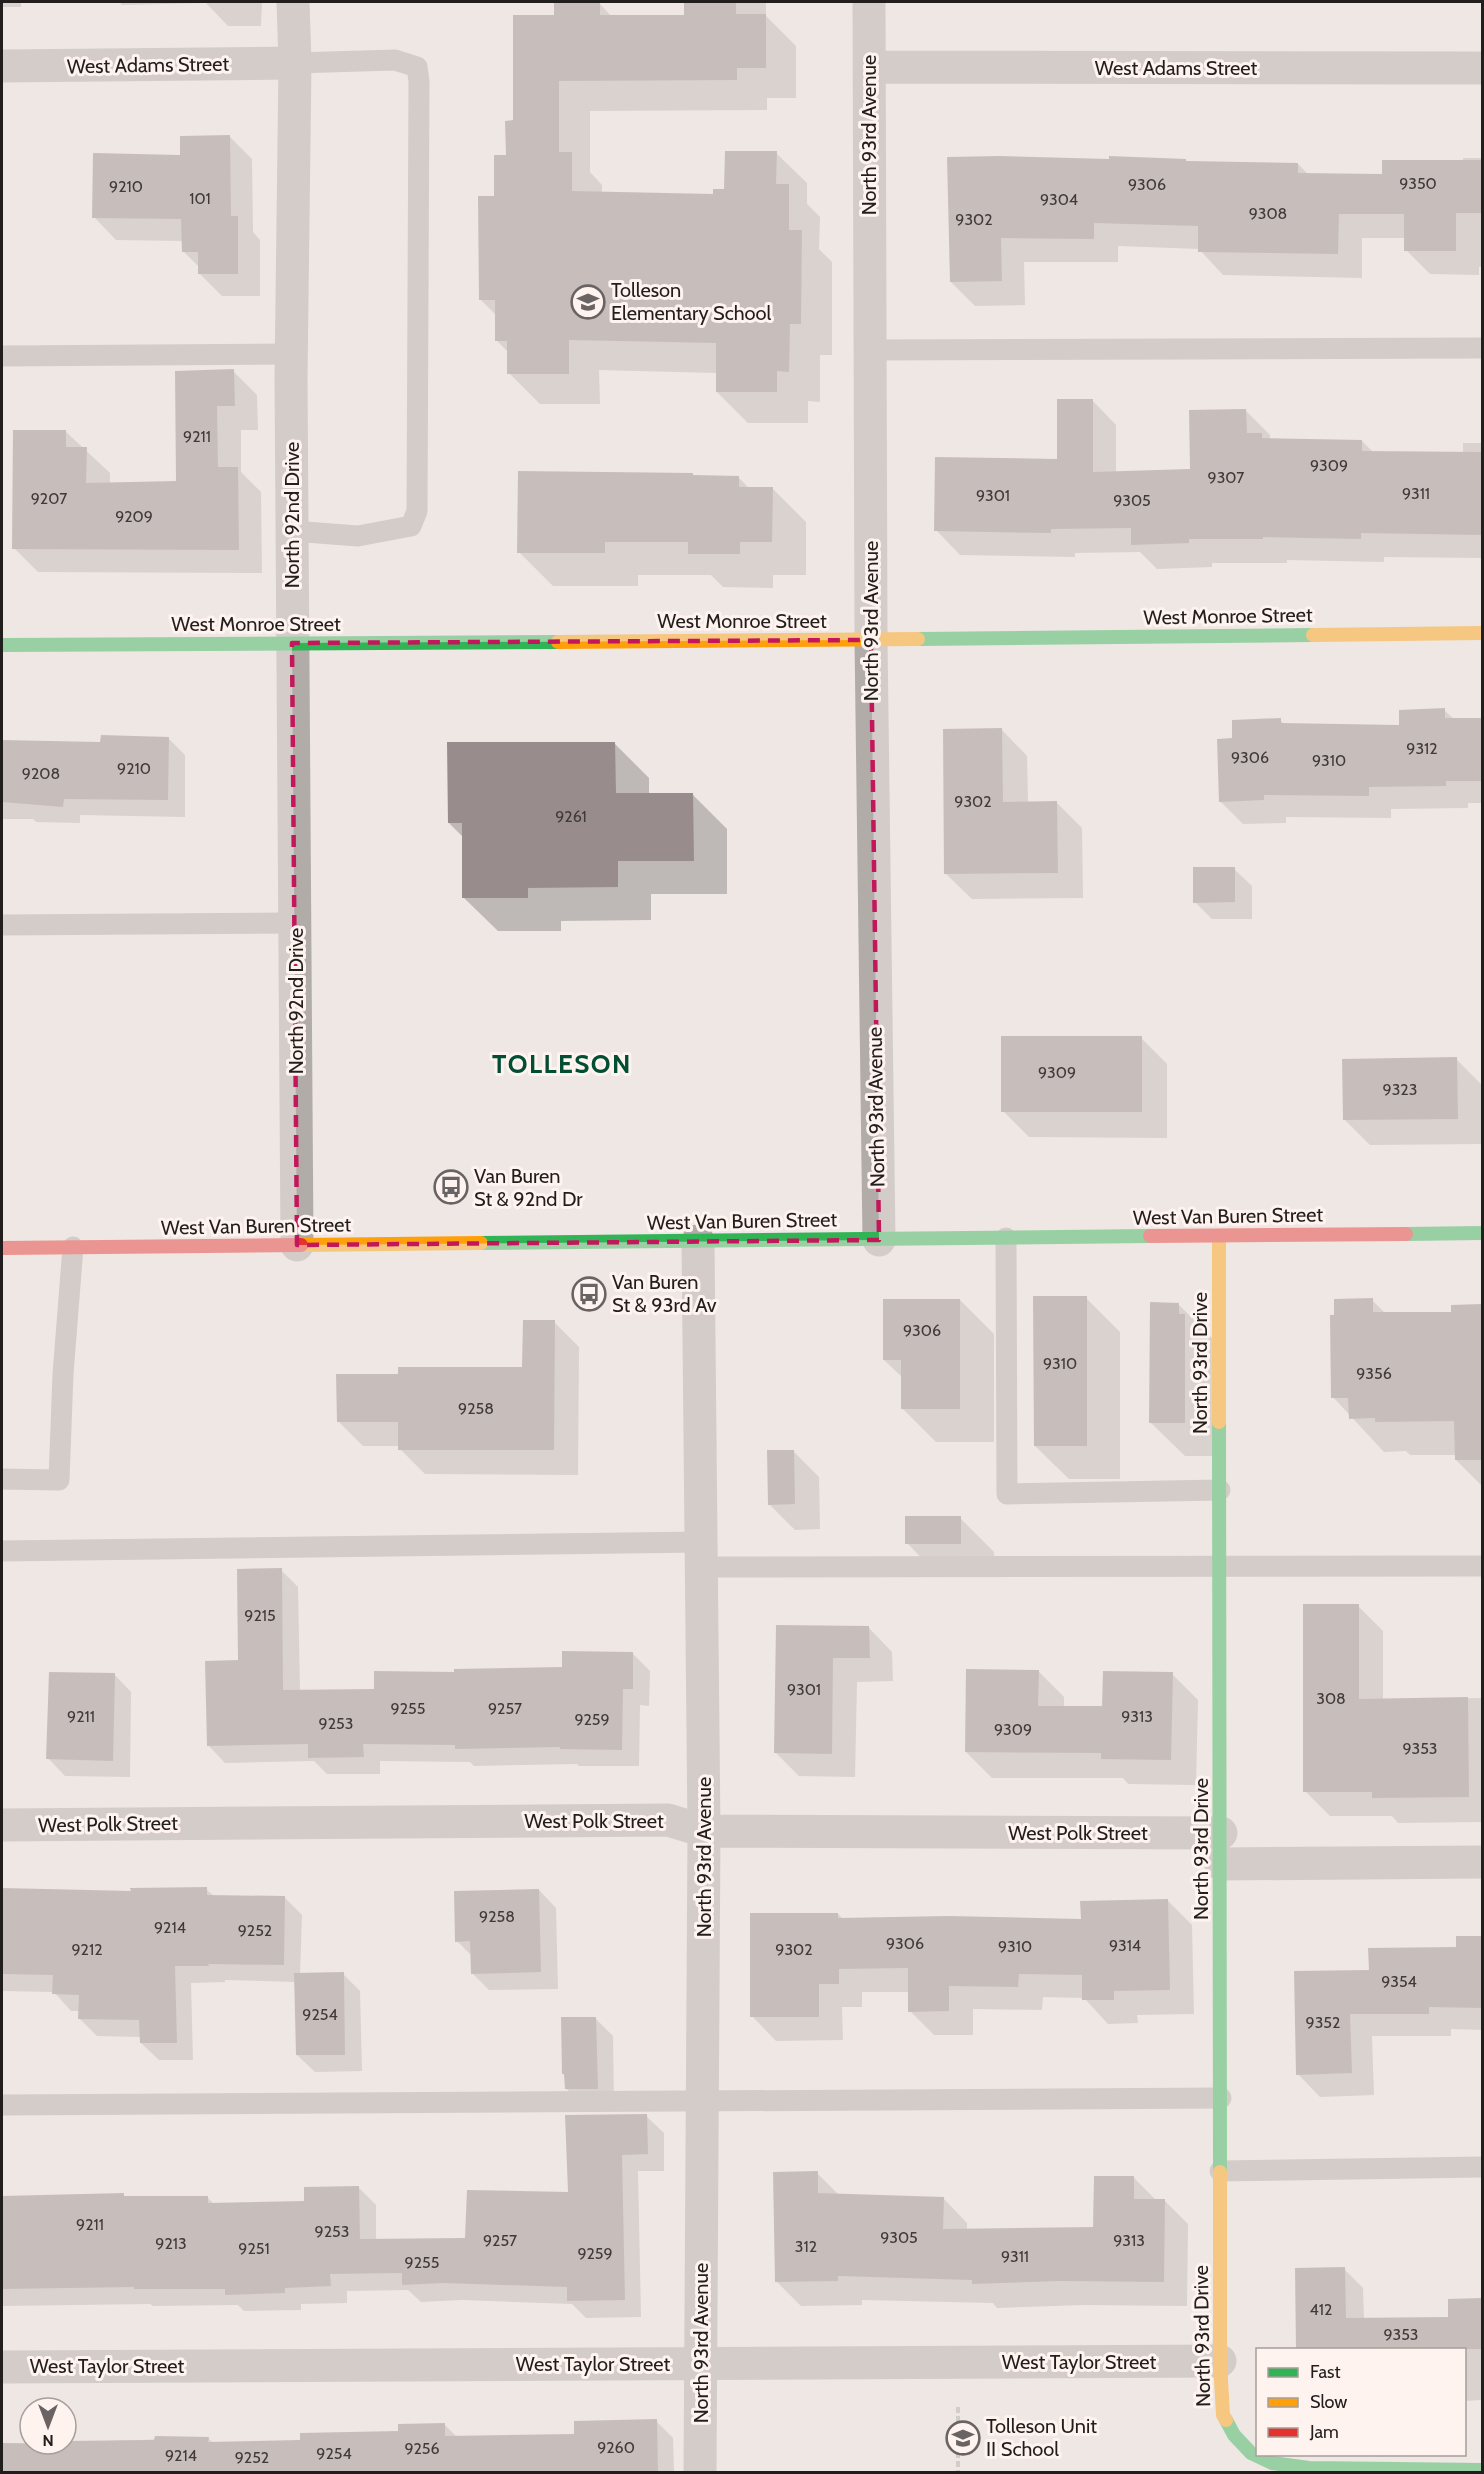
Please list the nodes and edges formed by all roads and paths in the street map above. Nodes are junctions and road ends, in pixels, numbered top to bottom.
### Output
1 (293, 2) edge
2 (869, 2) edge
3 (295, 63) junction
4 (2, 66) edge
5 (869, 67) junction
6 (1482, 68) edge
7 (1482, 348) edge
8 (870, 350) junction
9 (291, 354) junction
10 (2, 356) edge
11 (292, 531) junction
12 (1482, 633) edge
13 (871, 640) junction
14 (292, 643) junction
15 (2, 645) edge
16 (295, 923) junction
17 (2, 925) edge
18 (1482, 1233) edge
19 (1219, 1236) junction
20 (1006, 1238) junction
21 (879, 1239) junction
22 (698, 1241) junction
23 (297, 1245) junction
24 (73, 1247) junction
25 (2, 1248) edge
26 (2, 1479) edge
27 (1220, 1490) junction
28 (2, 1551) edge
29 (703, 1555) junction
30 (1220, 1566) junction
31 (1482, 1566) edge
32 (2, 1825) edge
33 (704, 1831) junction
34 (1221, 1849) junction
35 (1482, 1863) edge
36 (1221, 2098) junction
37 (702, 2101) junction
38 (2, 2105) edge
39 (1482, 2168) edge
40 (1220, 2171) junction
41 (1220, 2361) junction
42 (700, 2364) junction
43 (2, 2367) edge
44 (958, 2407) dead end
45 (1251, 2453) junction
46 (1256, 2455) edge
47 (1257, 2456) edge
48 (1481, 2471) edge
49 (700, 2472) edge
50 (958, 2472) edge
51 (1241, 2472) edge

1 - 3 street, North 92nd Drive
2 - 5 street, North 93rd Avenue
3 - 4 street, West Adams Street
3 - 9 street, North 92nd Drive
3 - 11 lane
5 - 6 street, West Adams Street
5 - 8 street, North 93rd Avenue
7 - 8 lane
8 - 13 street, North 93rd Avenue
9 - 10 lane
9 - 11 street, North 92nd Drive
11 - 14 street, North 92nd Drive
12 - 13 street, West Monroe Street
13 - 14 street, West Monroe Street
13 - 21 street, North 93rd Avenue
14 - 15 street, West Monroe Street
14 - 16 street, North 92nd Drive
16 - 17 lane
16 - 23 street, North 92nd Drive
18 - 19 street, West Van Buren Street
19 - 20 street, West Van Buren Street
19 - 27 street, North 93rd Drive
20 - 21 street, West Van Buren Street
20 - 27 lane
21 - 22 street, West Van Buren Street
22 - 23 street, West Van Buren Street
22 - 29 street, North 93rd Avenue
23 - 24 street, West Van Buren Street
24 - 25 street, West Van Buren Street
24 - 26 lane
27 - 30 street, North 93rd Drive
28 - 29 lane
29 - 30 lane
29 - 33 street, North 93rd Avenue
30 - 31 lane
30 - 34 street, North 93rd Drive
32 - 33 street, West Polk Street
33 - 34 street, West Polk Street
33 - 37 street, North 93rd Avenue
34 - 35 street, West Polk Street
34 - 36 street, North 93rd Drive
36 - 37 lane
36 - 40 street, North 93rd Drive
37 - 38 lane
37 - 42 street, North 93rd Avenue
39 - 40 lane
40 - 41 street, North 93rd Drive
41 - 42 street, West Taylor Street
41 - 45 street, North 93rd Drive
42 - 43 street, West Taylor Street
42 - 49 street, North 93rd Avenue
44 - 50 path
45 - 46 street
45 - 51 lane
47 - 48 street

